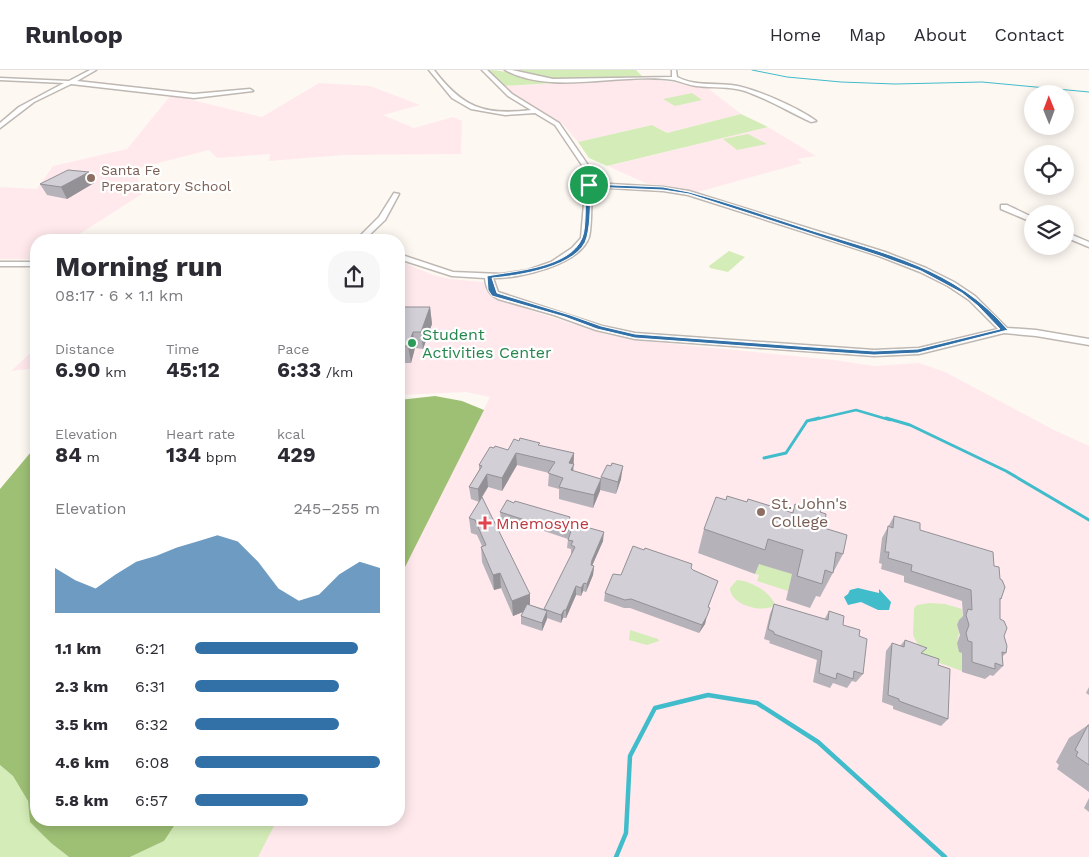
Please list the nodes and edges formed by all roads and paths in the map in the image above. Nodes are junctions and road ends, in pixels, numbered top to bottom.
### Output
1 (94, 70) edge
2 (431, 70) edge
3 (484, 70) edge
4 (507, 70) edge
5 (674, 70) edge
6 (7, 74) dead end
7 (0, 78) edge
8 (676, 79) junction
9 (69, 82) junction
10 (250, 91) dead end
11 (537, 111) junction
12 (813, 121) dead end
13 (0, 126) edge
14 (589, 185) junction
15 (396, 194) dead end
16 (1004, 206) dead end
17 (1024, 216) edge
18 (366, 234) edge
19 (1074, 238) edge
20 (1089, 245) edge
21 (405, 258) edge
22 (0, 264) edge
23 (30, 264) edge
24 (494, 277) junction
25 (1004, 330) junction
26 (1089, 342) edge

1 - 9 street
2 - 11 street
3 - 11 street
4 - 8 street
5 - 8 street
6 - 7 street
7 - 9 street
8 - 12 street
9 - 10 street
9 - 13 street
11 - 14 street
14 - 24 street
14 - 25 street
15 - 18 street
16 - 17 street
19 - 20 street
21 - 24 street
22 - 23 street
24 - 25 street
25 - 26 street

